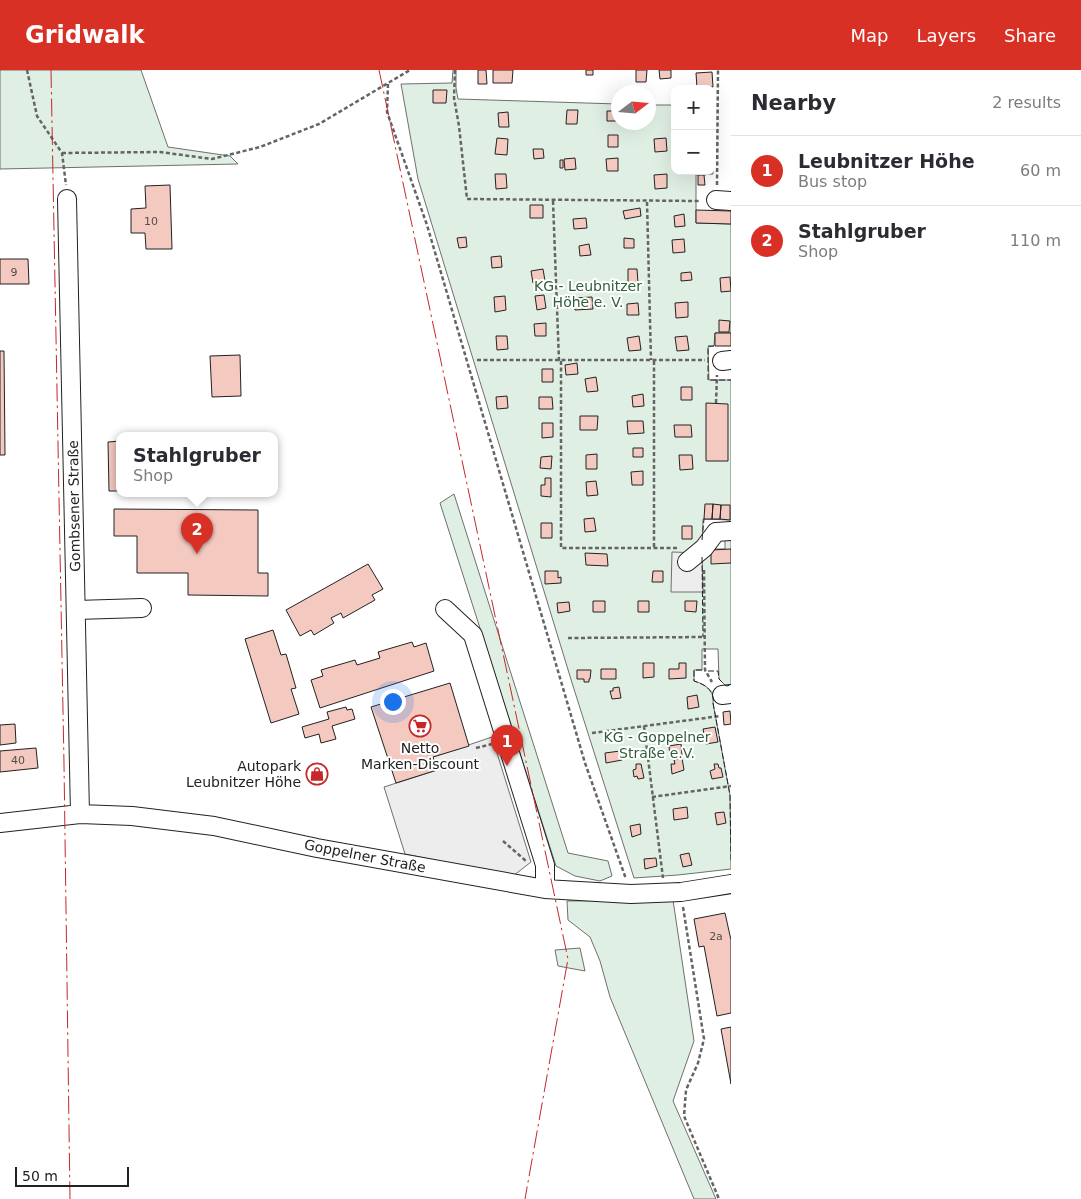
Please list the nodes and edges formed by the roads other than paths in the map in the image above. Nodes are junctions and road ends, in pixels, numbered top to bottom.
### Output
1 (67, 199) road end
2 (724, 532) edge
3 (683, 555) road end
4 (142, 608) dead end
5 (445, 609) dead end
6 (76, 610) junction
7 (80, 814) junction
8 (0, 823) edge
9 (731, 884) edge
10 (545, 889) junction

1 - 6 street, Gombsener Straße
2 - 3 street
4 - 6 street
5 - 10 street
6 - 7 street, Gombsener Straße
7 - 8 street, Goppelner Straße
7 - 10 street, Goppelner Straße
9 - 10 street, Goppelner Straße

